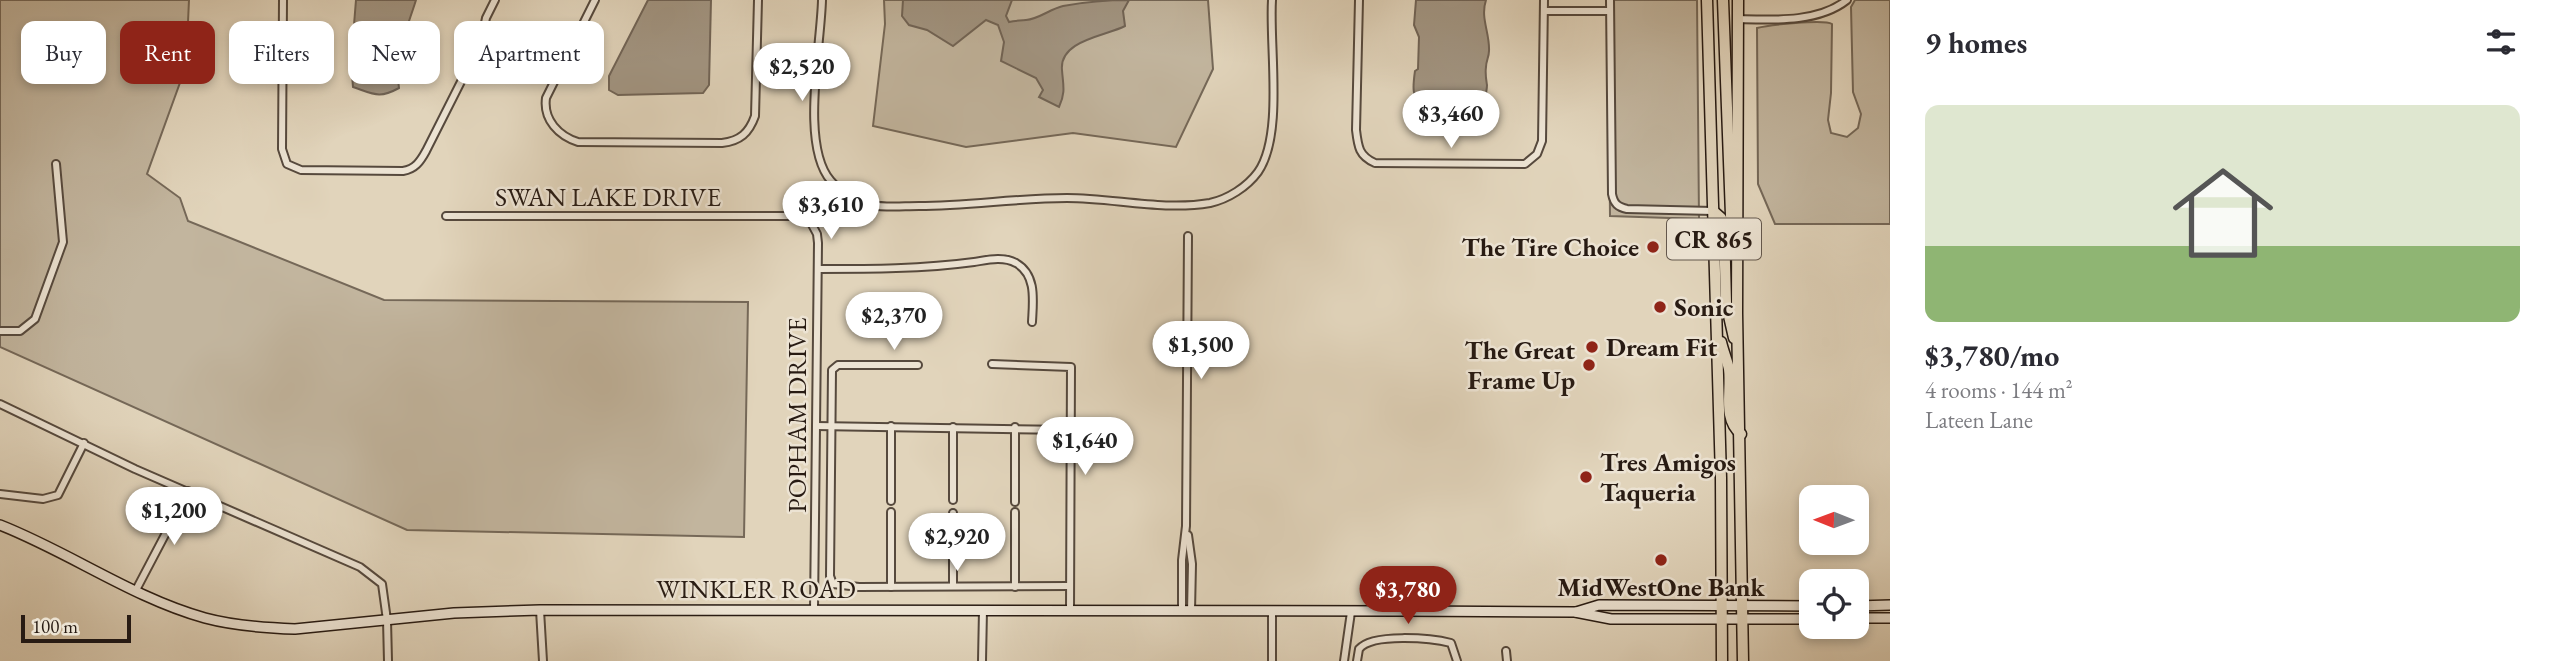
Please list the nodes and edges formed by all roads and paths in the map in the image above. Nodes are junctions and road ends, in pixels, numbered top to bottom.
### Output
1 (283, 0) edge
2 (495, 0) edge
3 (595, 0) edge
4 (758, 0) edge
5 (822, 0) edge
6 (1272, 0) edge
7 (1359, 0) edge
8 (1544, 0) edge
9 (1610, 0) edge
10 (1707, 0) edge
11 (1723, 0) edge
12 (1738, 0) edge
13 (1847, 0) edge
14 (1544, 11) junction
15 (1610, 11) junction
16 (1738, 19) junction
17 (56, 163) dead end
18 (1713, 211) junction
19 (446, 216) dead end
20 (810, 221) joint
21 (1188, 236) dead end
22 (818, 269) junction
23 (1737, 313) junction
24 (1032, 322) dead end
25 (1717, 328) junction
26 (0, 331) edge
27 (1739, 359) junction
28 (992, 364) dead end
29 (918, 365) dead end
30 (0, 404) edge
31 (816, 426) junction
32 (832, 426) junction
33 (891, 426) junction
34 (953, 427) junction
35 (1015, 427) junction
36 (1070, 430) junction
37 (1741, 434) junction
38 (84, 443) junction
39 (188, 491) junction
40 (0, 494) edge
41 (953, 500) dead end
42 (891, 501) dead end
43 (1015, 502) dead end
44 (891, 512) dead end
45 (1015, 512) dead end
46 (953, 513) dead end
47 (0, 525) edge
48 (953, 586) junction
49 (1070, 586) junction
50 (891, 587) junction
51 (1015, 587) junction
52 (136, 590) junction
53 (1743, 604) junction
54 (1722, 605) junction
55 (1799, 606) edge
56 (1869, 606) edge
57 (1890, 606) edge
58 (540, 610) junction
59 (814, 610) junction
60 (983, 610) junction
61 (1070, 610) junction
62 (1186, 611) junction
63 (1272, 611) junction
64 (1351, 611) junction
65 (1575, 612) junction
66 (1869, 618) edge
67 (1890, 618) edge
68 (1722, 619) junction
69 (1743, 619) junction
70 (1799, 619) edge
71 (387, 620) junction
72 (1506, 651) dead end
73 (388, 661) edge
74 (543, 661) edge
75 (982, 661) edge
76 (1272, 661) edge
77 (1344, 661) edge
78 (1357, 661) edge
79 (1457, 661) edge
80 (1507, 661) edge
81 (1722, 661) edge
82 (1743, 661) edge

1 - 2 street
3 - 4 street
5 - 6 street
7 - 14 street
8 - 14 street
9 - 15 street
10 - 18 main road, CR 865
11 - 23 main road
12 - 16 main road, CR 865
13 - 16 street
14 - 15 street
15 - 18 street
16 - 23 main road, CR 865
17 - 26 street
18 - 25 main road, CR 865
18 - 27 main road
19 - 20 street, SWAN LAKE DRIVE
20 - 22 street, POPHAM DRIVE
21 - 62 street
22 - 24 street
22 - 31 street, POPHAM DRIVE
23 - 27 main road, CR 865
25 - 37 main road
25 - 54 main road, CR 865
27 - 37 main road, CR 865
28 - 36 street
29 - 32 street
30 - 38 street
31 - 32 street
31 - 59 street, POPHAM DRIVE
32 - 33 street
32 - 50 street
33 - 34 street
33 - 42 street
34 - 35 street
34 - 41 street
35 - 36 street
35 - 43 street
36 - 49 street
37 - 53 main road, CR 865
38 - 39 street
38 - 40 street
39 - 52 street
39 - 71 street
44 - 50 street
45 - 51 street
46 - 48 street
47 - 52 street, WINKLER ROAD
48 - 50 street
48 - 51 street
49 - 51 street
49 - 61 street
52 - 71 street, WINKLER ROAD
53 - 54 street, WINKLER ROAD
53 - 55 street, WINKLER ROAD
53 - 69 main road, CR 865
54 - 65 street, WINKLER ROAD
54 - 68 main road, CR 865
56 - 57 street
58 - 59 street, WINKLER ROAD
58 - 71 street, WINKLER ROAD
58 - 74 street
59 - 60 street, WINKLER ROAD
60 - 61 street, WINKLER ROAD
60 - 75 street
61 - 62 street, WINKLER ROAD
62 - 63 street, WINKLER ROAD
63 - 64 street, WINKLER ROAD
63 - 76 street
64 - 65 street, WINKLER ROAD
64 - 77 street
65 - 68 street, WINKLER ROAD
66 - 67 street
68 - 69 street, WINKLER ROAD
68 - 81 main road, CR 865
69 - 70 street, WINKLER ROAD
69 - 82 main road, CR 865
71 - 73 street
72 - 80 street
78 - 79 street

